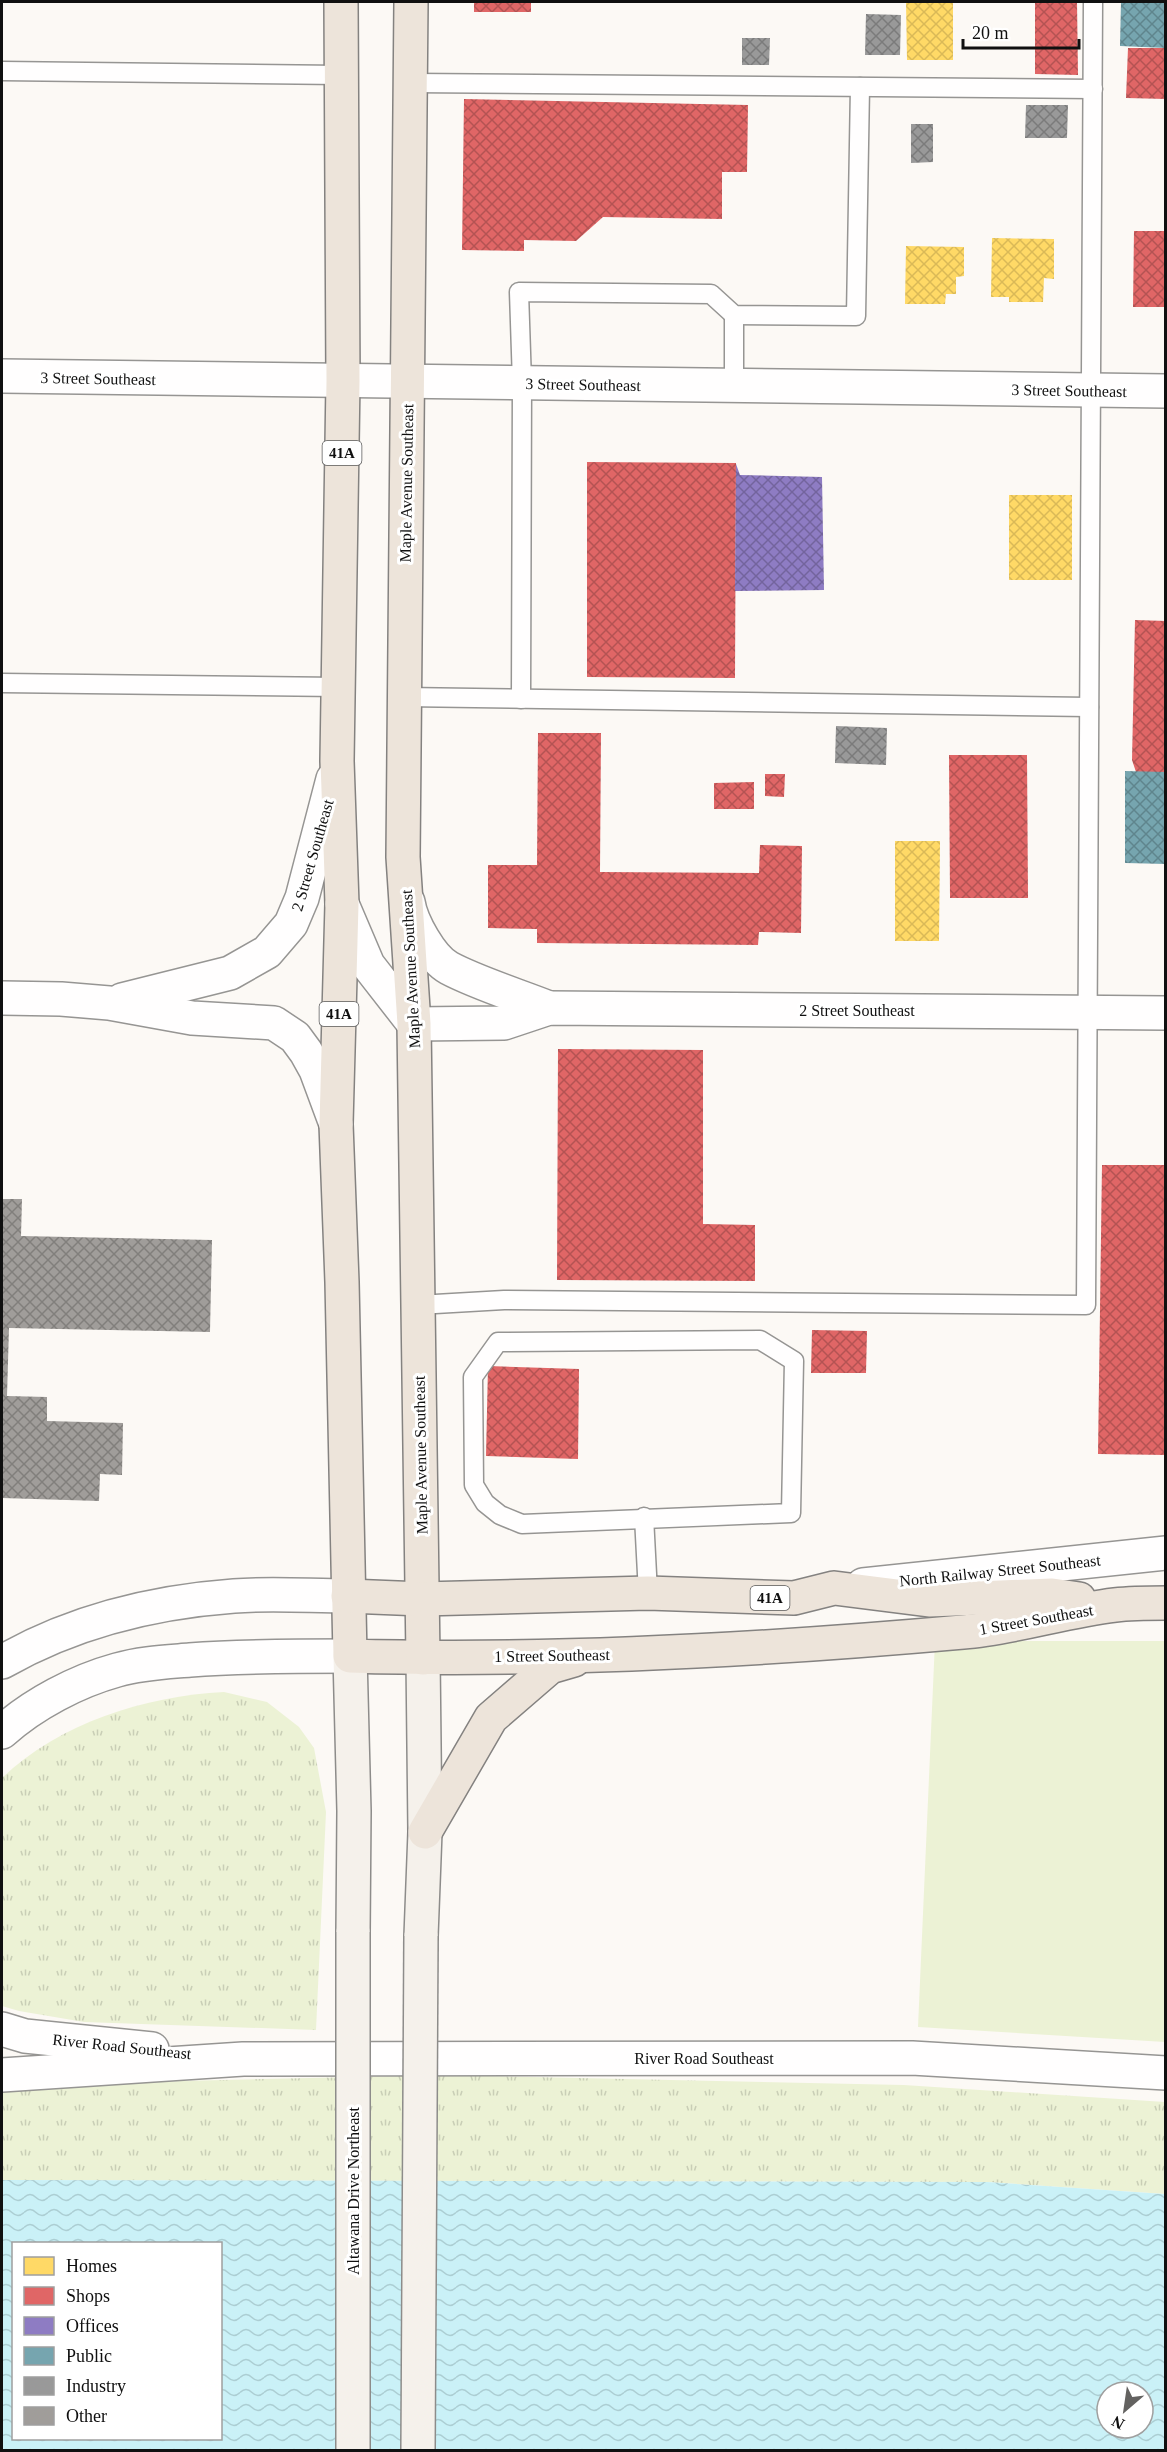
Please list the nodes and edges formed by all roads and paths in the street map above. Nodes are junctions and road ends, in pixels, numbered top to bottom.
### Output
1 (340, 2) edge
2 (411, 2) edge
3 (1093, 2) edge
4 (2, 71) edge
5 (339, 75) junction
6 (411, 83) junction
7 (860, 87) junction
8 (1093, 89) junction
9 (734, 315) junction
10 (2, 376) edge
11 (343, 381) junction
12 (407, 381) junction
13 (522, 383) junction
14 (734, 385) junction
15 (1091, 390) junction
16 (1166, 391) edge
17 (2, 682) edge
18 (339, 687) junction
19 (404, 697) junction
20 (521, 699) junction
21 (1089, 707) junction
22 (337, 761) junction
23 (403, 856) junction
24 (342, 903) junction
25 (2, 998) edge
26 (109, 1003) junction
27 (549, 1008) junction
28 (1088, 1012) junction
29 (1166, 1012) edge
30 (414, 1023) junction
31 (336, 1124) junction
32 (418, 1305) junction
33 (644, 1517) junction
34 (1166, 1553) edge
35 (834, 1588) junction
36 (648, 1593) junction
37 (348, 1596) junction
38 (422, 1599) junction
39 (1166, 1603) edge
40 (1116, 1604) junction
41 (596, 1654) junction
42 (350, 1656) junction
43 (423, 1658) junction
44 (2, 1662) edge
45 (2, 1732) edge
46 (425, 1832) junction
47 (2, 2029) edge
48 (243, 2059) junction
49 (1166, 2073) edge
50 (2, 2075) edge
51 (354, 2451) edge
52 (418, 2451) edge

1 - 5 main road, 41A
2 - 6 main road, Maple Avenue Southeast
3 - 8 lane
4 - 5 lane
5 - 11 main road, 41A
6 - 7 lane
6 - 12 main road, Maple Avenue Southeast
7 - 8 lane
7 - 9 lane
8 - 15 lane
9 - 13 lane
9 - 14 lane
10 - 11 street, 3 Street Southeast
11 - 12 street, 3 Street Southeast
11 - 18 main road, 41A
12 - 13 street, 3 Street Southeast
12 - 19 main road, Maple Avenue Southeast
13 - 14 street, 3 Street Southeast
13 - 20 lane
14 - 15 street, 3 Street Southeast
15 - 16 street, 3 Street Southeast
15 - 21 lane
17 - 18 lane
18 - 22 main road, 41A
19 - 20 lane
19 - 23 main road, Maple Avenue Southeast
20 - 21 lane
21 - 28 lane
22 - 24 main road, 41A
22 - 26 street, 2 Street Southeast
23 - 27 street, 2 Street Southeast
23 - 30 main road, Maple Avenue Southeast
24 - 30 street
24 - 31 main road, 41A
25 - 26 street, 2 Street Southeast
26 - 31 street, 2 Street Southeast
27 - 28 street, 2 Street Southeast
27 - 30 street, 2 Street Southeast
28 - 29 street, 2 Street Southeast
28 - 32 lane
30 - 32 main road, Maple Avenue Southeast
31 - 37 main road, 41A
32 - 38 main road, Maple Avenue Southeast
33 - 33 lane
33 - 36 lane
34 - 35 street, North Railway Street Southeast
35 - 36 main road, 1 Street Southeast / 41A
35 - 40 main road, 1 Street Southeast / 41A
36 - 38 main road, 1 Street Southeast / 41A
37 - 38 main road, 1 Street Southeast / 41A
37 - 42 main road, 41A
37 - 44 street, 1 Street Southeast
38 - 43 main road, Maple Avenue Southeast
39 - 40 main road, 1 Street Southeast / 41A
40 - 41 main road, 1 Street Southeast / 41A
41 - 43 main road, 1 Street Southeast / 41A
41 - 46 main road
42 - 43 main road, 1 Street Southeast / 41A
42 - 45 street, 1 Street Southeast
42 - 51 main road, Altawana Drive Northeast, bridge
43 - 46 main road, Maple Avenue Southeast
46 - 52 main road, Maple Avenue Southeast, bridge
47 - 48 street, River Road Southeast
48 - 49 street, River Road Southeast
48 - 50 street, River Road Southeast

